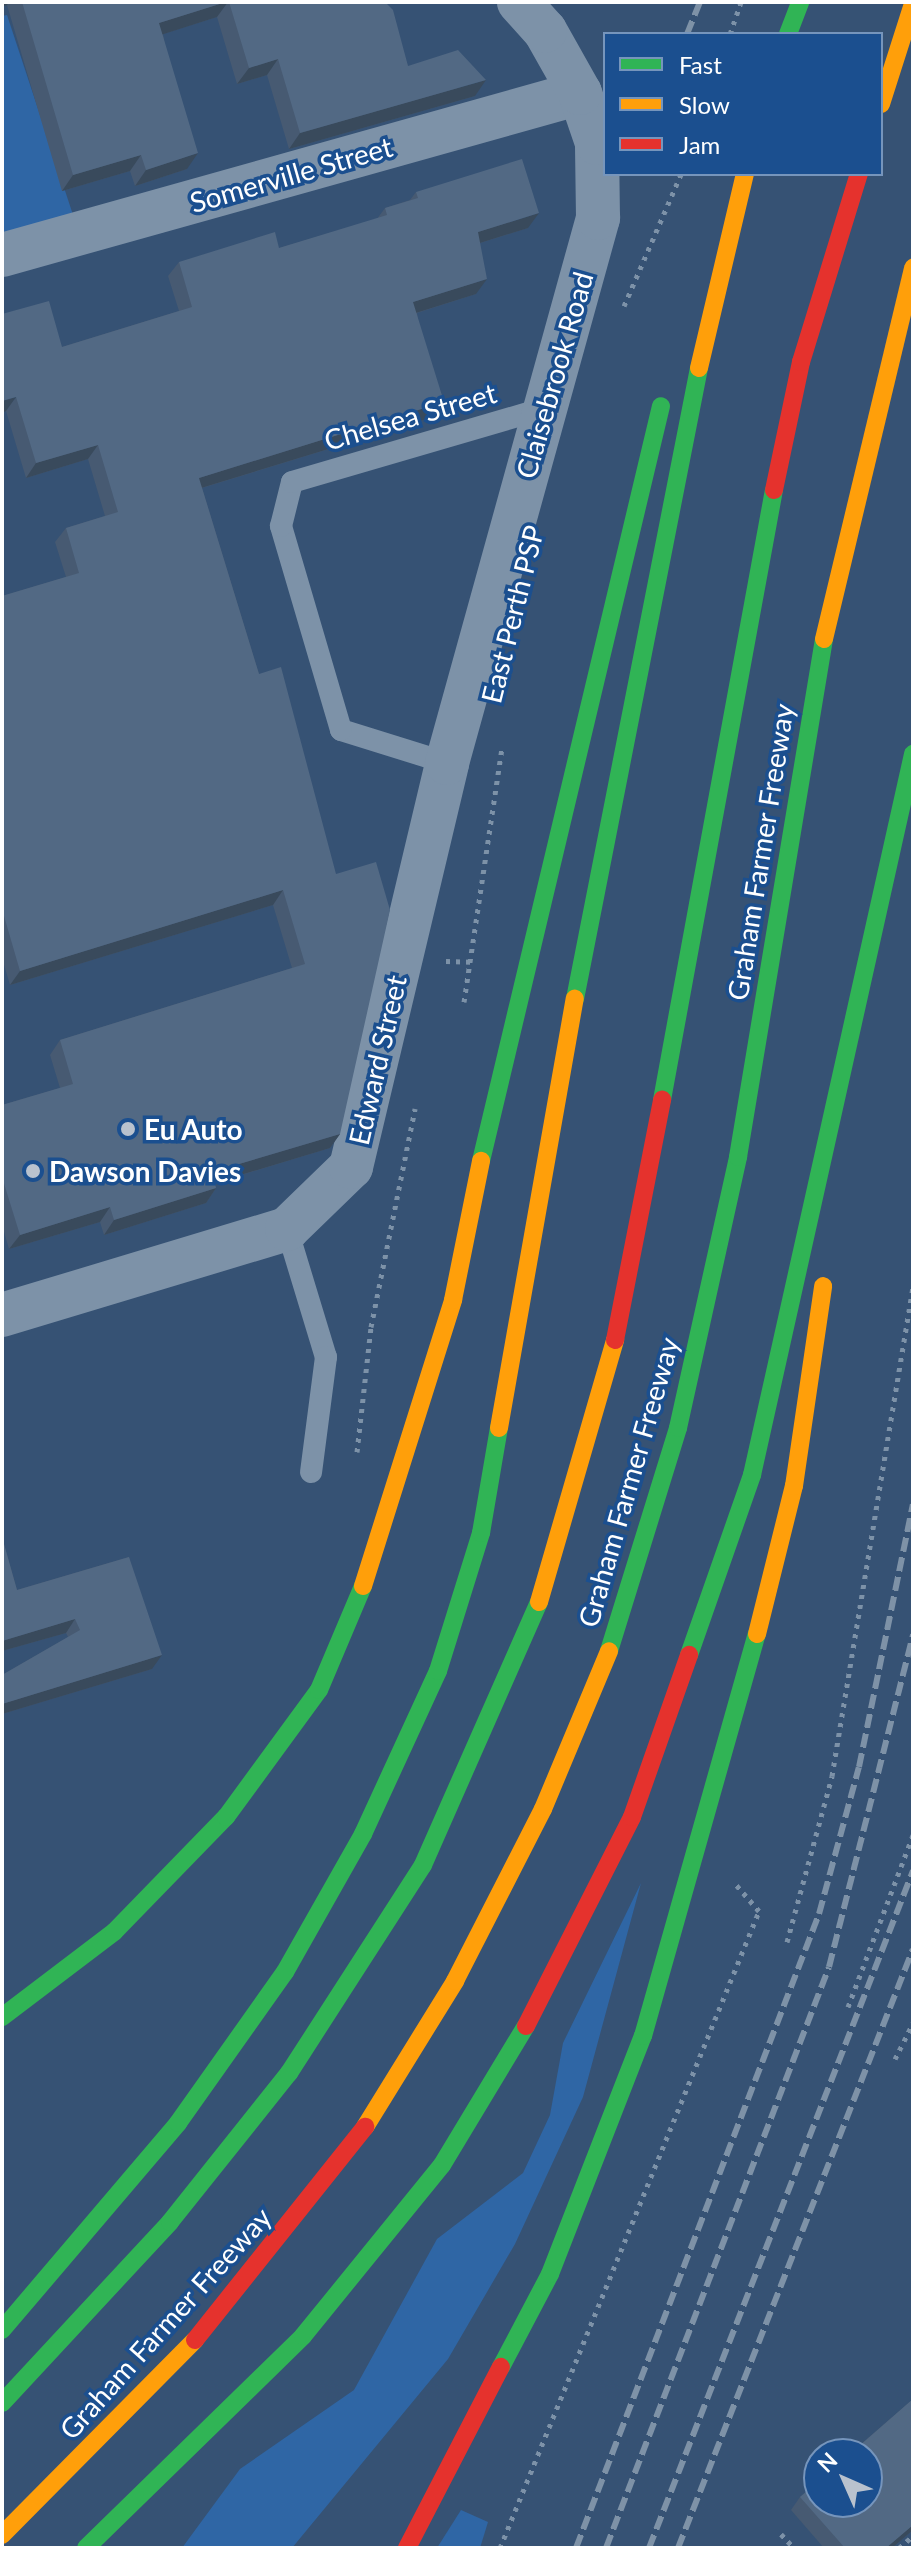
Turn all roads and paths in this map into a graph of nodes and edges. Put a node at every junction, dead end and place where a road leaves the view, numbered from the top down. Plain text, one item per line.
1 (519, 2) edge
2 (741, 2) edge
3 (800, 2) edge
4 (913, 4) edge
5 (731, 32) edge
6 (789, 32) edge
7 (580, 93) junction
8 (883, 98) edge
9 (680, 176) edge
10 (736, 176) edge
11 (745, 176) edge
12 (858, 176) edge
13 (2, 255) edge
14 (913, 267) edge
15 (695, 292) dead end
16 (621, 314) dead end
17 (668, 382) dead end
18 (545, 408) junction
19 (503, 741) dead end
20 (913, 754) edge
21 (447, 763) junction
22 (466, 987) dead end
23 (865, 995) junction
24 (834, 1210) dead end
25 (287, 1229) junction
26 (825, 1271) dead end
27 (913, 1286) edge
28 (2, 1315) edge
29 (311, 1472) dead end
30 (913, 1836) edge
31 (787, 1942) dead end
32 (848, 2007) dead end
33 (2, 2017) edge
34 (913, 2023) edge
35 (895, 2059) dead end
36 (2, 2330) edge
37 (2, 2403) edge
38 (438, 2479) junction
39 (781, 2534) dead end
40 (2, 2535) edge
41 (913, 2536) edge
42 (86, 2548) edge
43 (383, 2548) edge
44 (407, 2548) edge
45 (794, 2548) edge
46 (899, 2548) edge

1 - 7 street, Claisebrook Road
2 - 5 path
3 - 6 highway
4 - 8 highway
7 - 13 street, Somerville Street
7 - 18 street, Claisebrook Road
9 - 16 path
10 - 15 highway
11 - 36 highway
12 - 37 highway, Graham Farmer Freeway
14 - 40 highway, Graham Farmer Freeway
17 - 33 highway
18 - 21 street, Claisebrook Road
18 - 21 lane, Chelsea Street
19 - 22 path, East Perth PSP
20 - 23 highway
21 - 25 street, Edward Street
23 - 24 highway
23 - 42 highway
25 - 28 street, Edward Street
25 - 29 lane
26 - 38 highway
27 - 31 path
30 - 32 path
34 - 35 path
38 - 43 highway
38 - 44 highway
39 - 45 path
41 - 46 path

